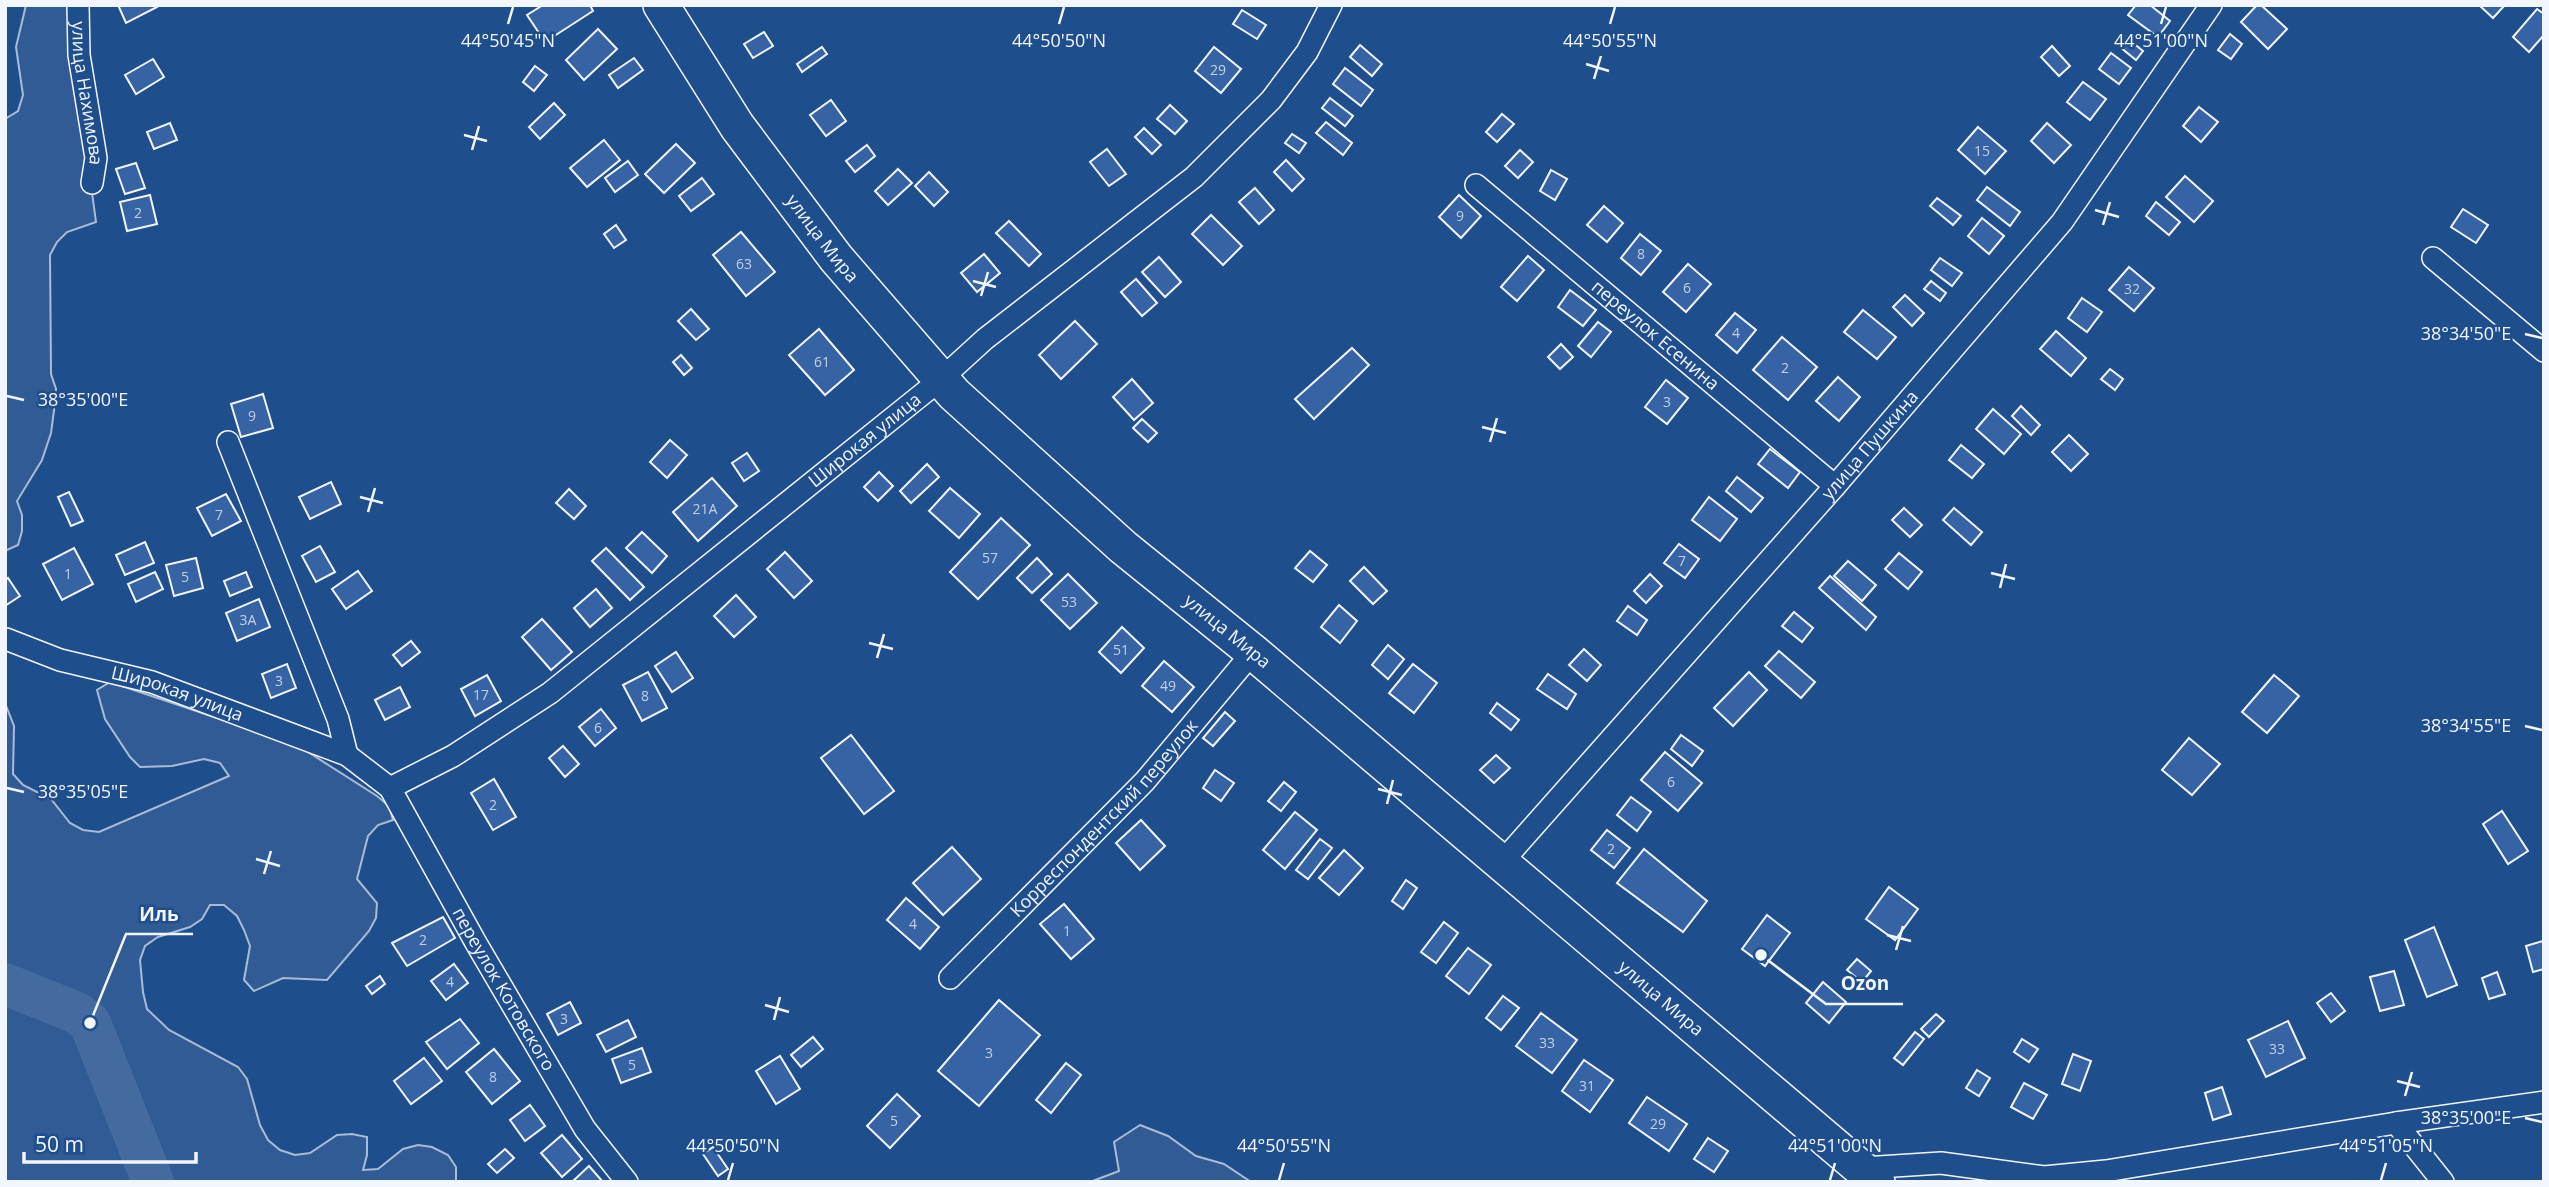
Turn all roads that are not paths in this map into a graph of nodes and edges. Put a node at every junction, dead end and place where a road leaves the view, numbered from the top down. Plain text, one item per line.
1 (78, 5) edge
2 (661, 5) edge
3 (1331, 5) edge
4 (2211, 5) edge
5 (92, 183) dead end
6 (1476, 185) dead end
7 (2433, 258) dead end
8 (2544, 351) edge
9 (940, 380) junction
10 (228, 442) dead end
11 (1835, 486) junction
12 (6, 639) edge
13 (1253, 652) junction
14 (347, 755) junction
15 (390, 788) junction
16 (1502, 862) junction
17 (950, 978) dead end
18 (2544, 1102) edge
19 (2396, 1123) junction
20 (1870, 1175) edge
21 (627, 1182) edge
22 (2443, 1182) edge

1 - 5 street, улица Нахимова
2 - 9 highway, улица Мира
3 - 9 street, Широкая улица
4 - 11 street, улица Пушкина
6 - 11 street, переулок Есенина
7 - 8 street
9 - 13 highway, улица Мира
9 - 15 street, Широкая улица
10 - 14 street
11 - 16 street, улица Пушкина
12 - 14 street, Широкая улица
13 - 16 highway, улица Мира
13 - 17 street, Корреспондентский переулок
14 - 15 street, Широкая улица
15 - 21 street, переулок Котовского
16 - 20 highway, улица Мира
18 - 19 street
19 - 20 street
19 - 22 street

